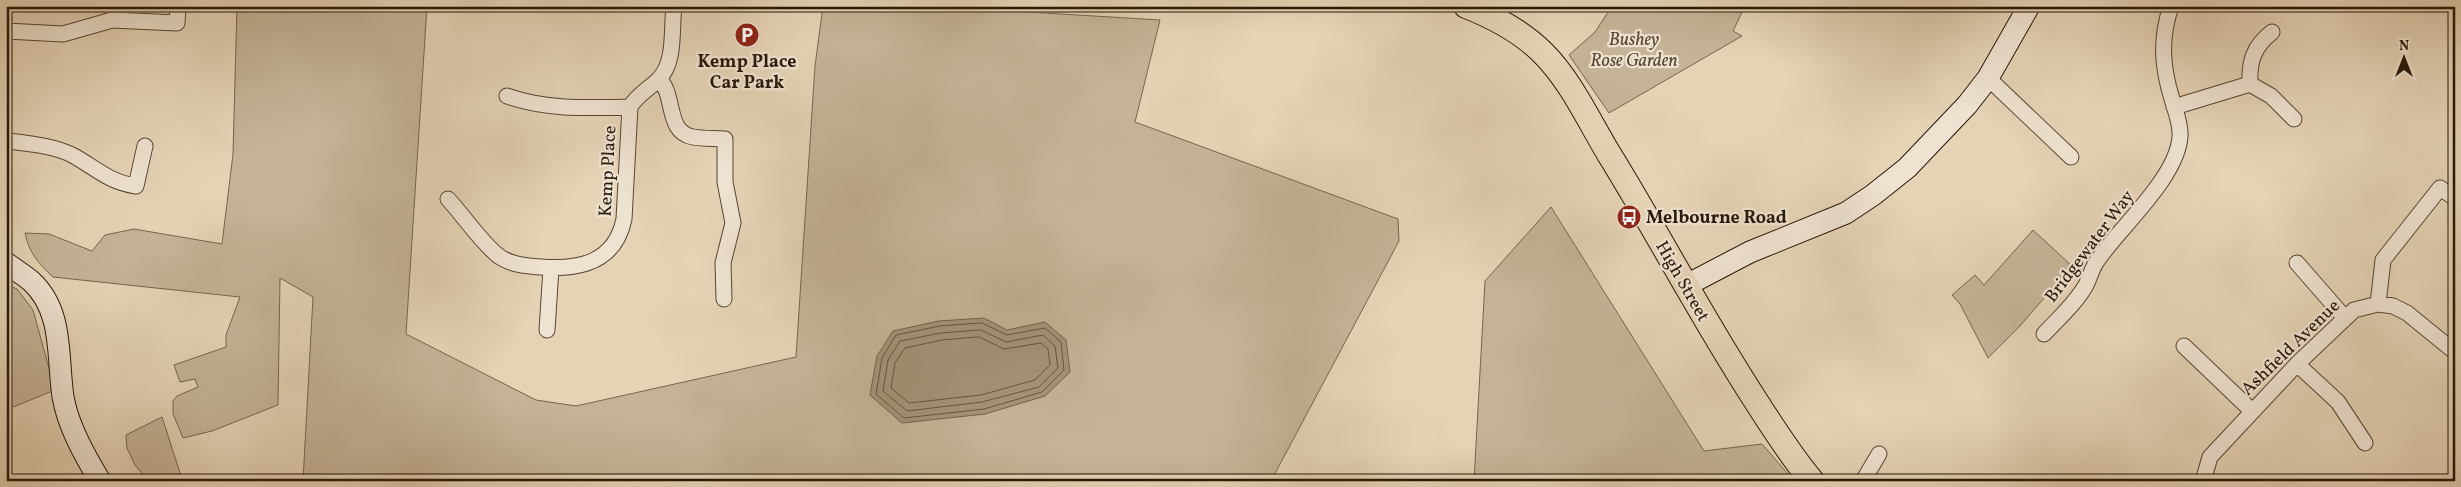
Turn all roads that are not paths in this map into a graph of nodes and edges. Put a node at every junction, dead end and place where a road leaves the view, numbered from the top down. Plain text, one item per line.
1 (178, 6) edge
2 (674, 6) edge
3 (1466, 6) edge
4 (2029, 6) edge
5 (2171, 6) edge
6 (6, 31) edge
7 (2272, 32) dead end
8 (1988, 78) junction
9 (659, 79) junction
10 (2250, 84) junction
11 (506, 96) dead end
12 (630, 106) junction
13 (2174, 107) junction
14 (2294, 119) dead end
15 (6, 141) edge
16 (145, 146) dead end
17 (2071, 157) dead end
18 (2455, 198) edge
19 (448, 199) dead end
20 (6, 263) edge
21 (2298, 263) dead end
22 (551, 268) junction
23 (1685, 286) junction
24 (724, 299) dead end
25 (2378, 304) junction
26 (2345, 318) junction
27 (547, 330) dead end
28 (2044, 334) dead end
29 (2184, 346) dead end
30 (2455, 352) edge
31 (2297, 364) junction
32 (2252, 411) junction
33 (2365, 443) dead end
34 (1879, 454) dead end
35 (100, 481) edge
36 (1812, 481) edge
37 (1863, 481) edge
38 (2203, 481) edge

1 - 6 street
2 - 9 street, Kemp Place
3 - 23 main road, High Street
4 - 8 street
5 - 13 street, Bridgewater Way
7 - 10 street
8 - 17 street
8 - 23 street
9 - 12 street, Kemp Place
9 - 24 street
10 - 13 street
10 - 14 street
11 - 12 street, Kemp Place
12 - 22 street, Kemp Place
13 - 28 street, Bridgewater Way
15 - 16 street
18 - 25 street
19 - 22 street, Kemp Place
20 - 35 street
21 - 26 street
22 - 27 street
23 - 36 main road, High Street
25 - 26 street, Ashfield Avenue
25 - 30 street
26 - 31 street, Ashfield Avenue
29 - 32 street
31 - 32 street, Ashfield Avenue
31 - 33 street
32 - 38 street, Ashfield Avenue
34 - 37 street

